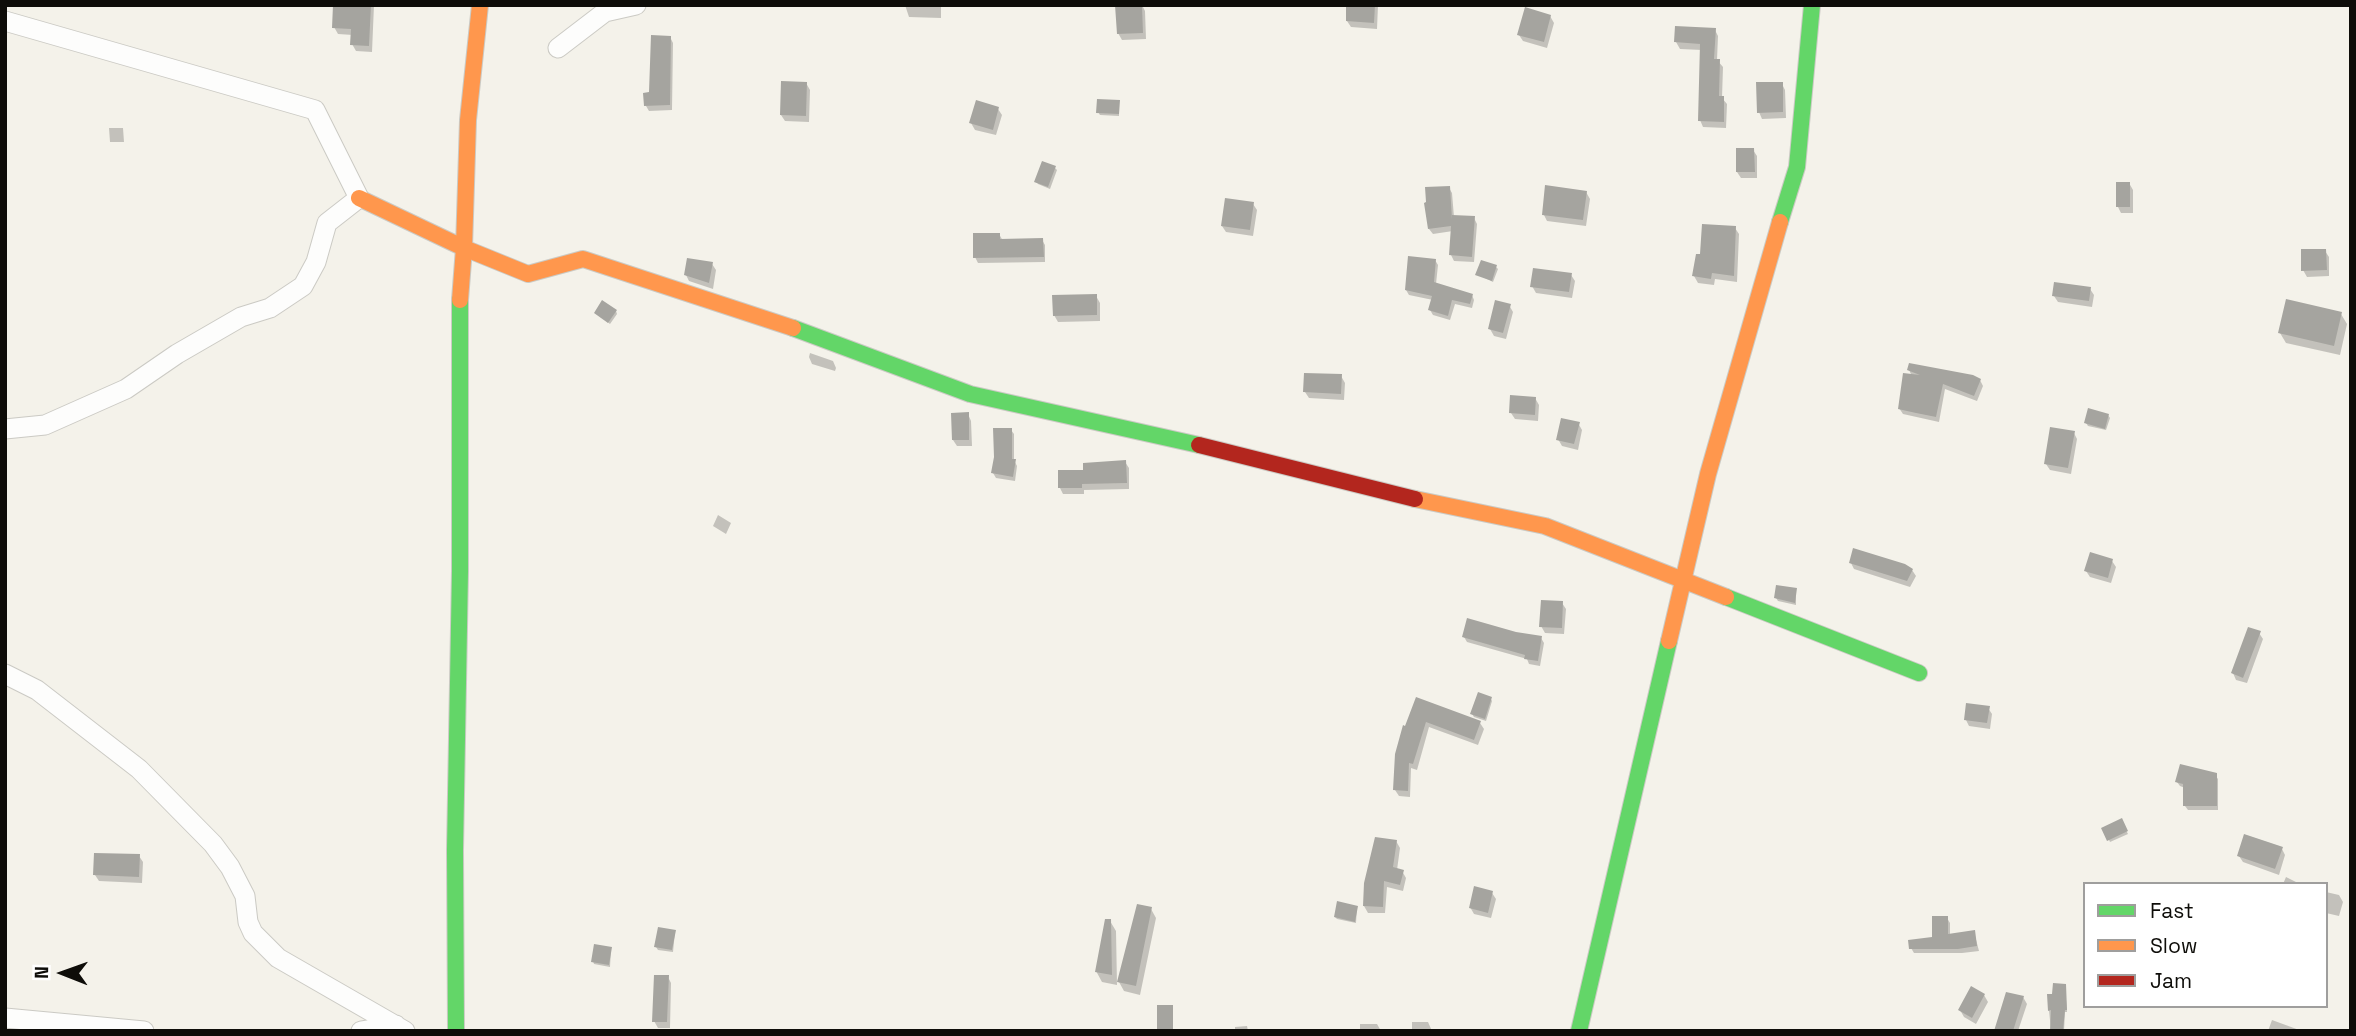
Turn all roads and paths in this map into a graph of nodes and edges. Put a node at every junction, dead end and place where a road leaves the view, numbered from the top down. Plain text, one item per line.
1 (480, 5) edge
2 (636, 5) edge
3 (1812, 5) edge
4 (5, 21) edge
5 (558, 48) dead end
6 (359, 198) junction
7 (464, 248) junction
8 (5, 429) edge
9 (1683, 581) junction
10 (1919, 673) dead end
11 (5, 674) edge
12 (5, 1018) edge
13 (401, 1028) edge
14 (144, 1031) edge
15 (361, 1031) edge
16 (456, 1031) edge
17 (1579, 1031) edge

1 - 7 street
2 - 5 street
3 - 9 street
4 - 6 street
6 - 7 street
6 - 8 street
7 - 9 street
7 - 16 street
9 - 10 street
9 - 17 street
11 - 13 street
12 - 14 street
13 - 15 street

